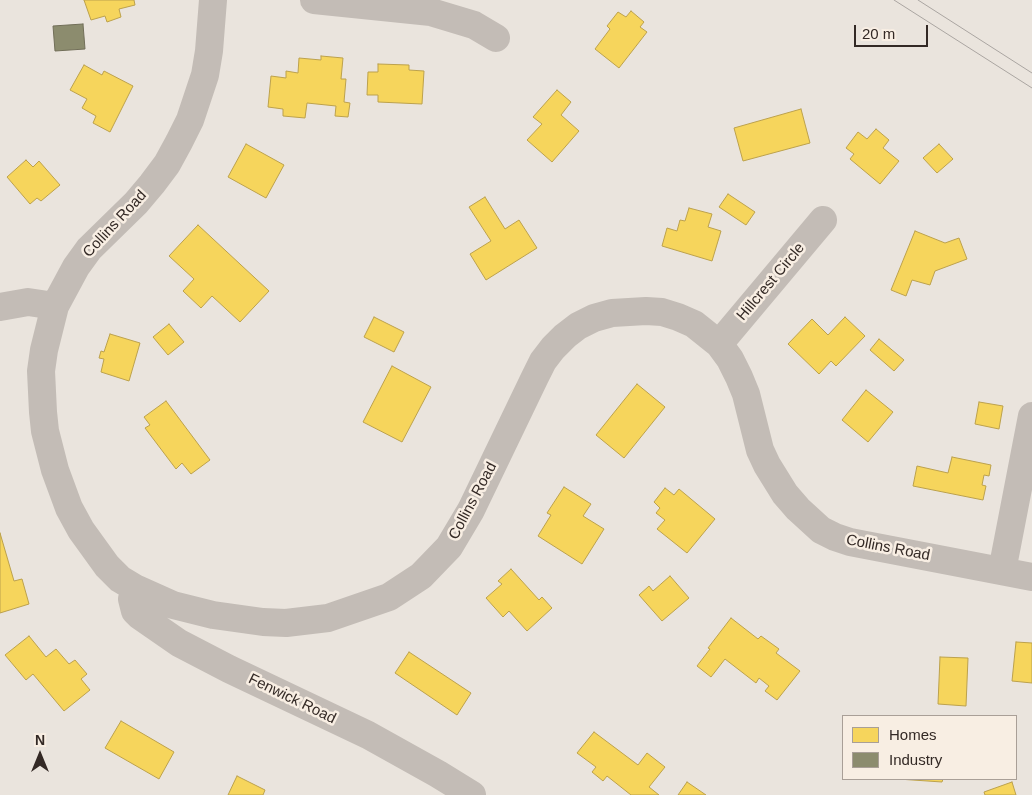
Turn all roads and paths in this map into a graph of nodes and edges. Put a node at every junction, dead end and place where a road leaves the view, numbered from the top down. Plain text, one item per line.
1 (213, 0) edge
2 (314, 0) edge
3 (496, 38) dead end
4 (823, 220) dead end
5 (55, 306) junction
6 (0, 307) edge
7 (719, 344) junction
8 (1032, 416) edge
9 (1002, 571) junction
10 (1032, 577) edge
11 (135, 588) junction
12 (472, 795) edge

1 - 5 street, Collins Road
2 - 3 street
4 - 7 street, Hillcrest Circle
5 - 6 street
5 - 11 street, Collins Road
7 - 9 street, Collins Road
7 - 11 street, Collins Road
8 - 9 street
9 - 10 street, Collins Road
11 - 12 street, Fenwick Road

